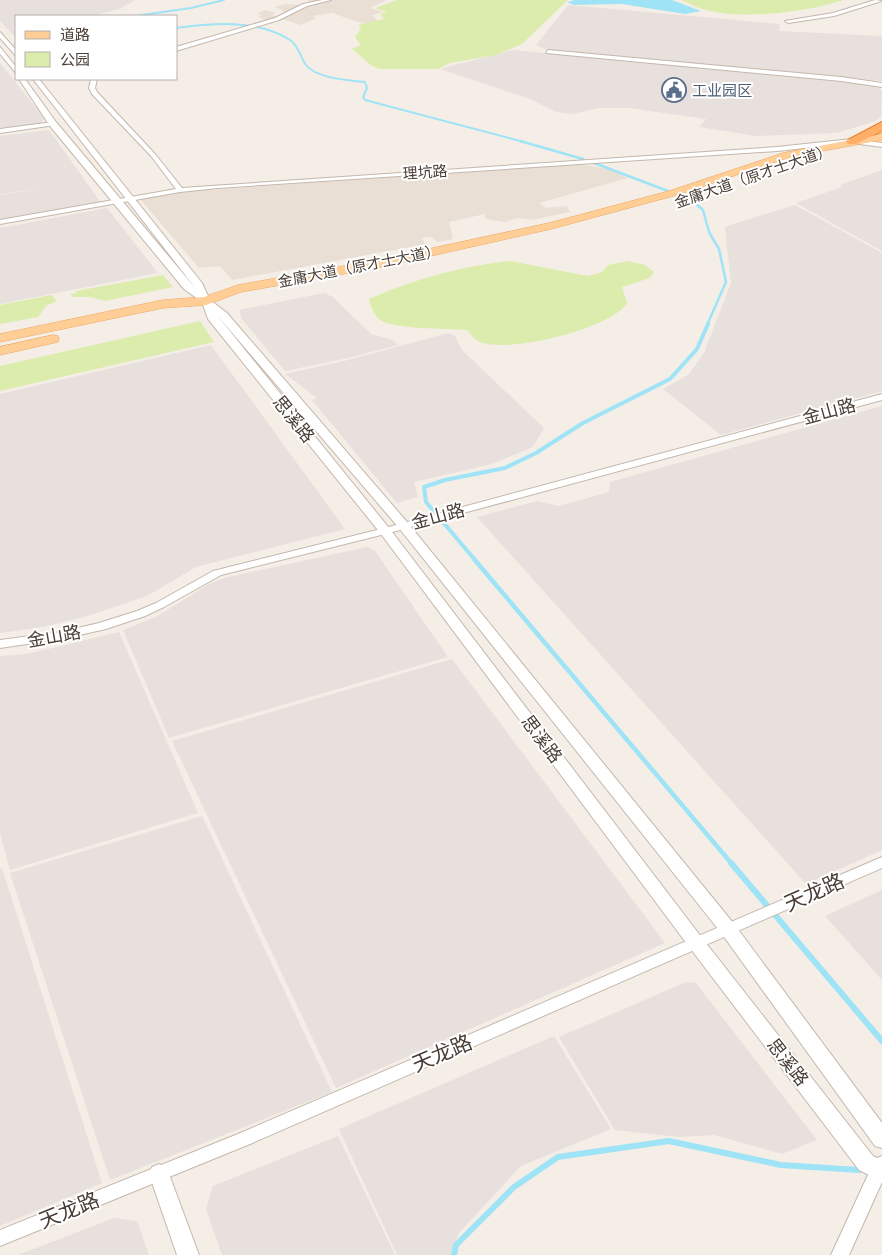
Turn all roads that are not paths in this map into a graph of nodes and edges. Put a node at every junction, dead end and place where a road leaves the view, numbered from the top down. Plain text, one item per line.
1 (329, 0) edge
2 (880, 0) edge
3 (788, 21) dead end
4 (0, 34) edge
5 (178, 48) edge
6 (0, 49) edge
7 (548, 52) dead end
8 (15, 53) edge
9 (15, 70) edge
10 (23, 80) edge
11 (37, 80) edge
12 (94, 80) edge
13 (882, 85) edge
14 (53, 124) junction
15 (882, 126) edge
16 (0, 132) edge
17 (882, 133) edge
18 (882, 137) edge
19 (852, 141) junction
20 (882, 146) edge
21 (180, 190) junction
22 (676, 192) junction
23 (688, 198) junction
24 (125, 200) junction
25 (0, 222) edge
26 (206, 301) junction
27 (0, 338) edge
28 (0, 352) edge
29 (882, 397) edge
30 (403, 525) junction
31 (385, 531) junction
32 (0, 644) edge
33 (882, 862) edge
34 (728, 930) junction
35 (696, 943) junction
36 (882, 1139) edge
37 (880, 1168) edge
38 (159, 1174) junction
39 (0, 1238) edge
40 (188, 1255) edge
41 (840, 1255) edge

1 - 5 street
2 - 3 street
4 - 8 street
6 - 9 street
7 - 13 street
10 - 14 street, 思溪路
11 - 24 street, 思溪路
12 - 21 street
14 - 16 street
14 - 24 street, 思溪路
15 - 19 highway
17 - 19 highway
18 - 19 main road
19 - 20 street, 理坑路
19 - 21 street, 理坑路
19 - 22 main road, 金庸大道（原才士大道）
19 - 23 main road, 金庸大道（原才士大道）
21 - 24 street, 理坑路
22 - 23 main road
22 - 26 main road, 金庸大道（原才士大道）
23 - 26 main road, 金庸大道（原才士大道）
24 - 25 street, 理坑路
24 - 26 street, 思溪路
26 - 27 main road, 金庸大道（原才士大道）
26 - 28 main road, 金庸大道（原才士大道）
26 - 30 street, 思溪路
26 - 31 street, 思溪路
29 - 30 street, 金山路
30 - 31 street, 金山路
30 - 34 street, 思溪路
31 - 32 street, 金山路
31 - 35 street, 思溪路
33 - 34 street, 天龙路
34 - 35 street, 天龙路
34 - 36 street, 思溪路
35 - 37 street, 思溪路
35 - 38 street, 天龙路
37 - 41 street
38 - 39 street, 天龙路
38 - 40 street

